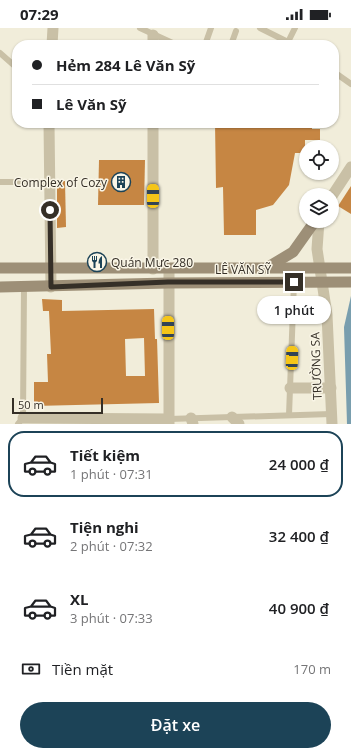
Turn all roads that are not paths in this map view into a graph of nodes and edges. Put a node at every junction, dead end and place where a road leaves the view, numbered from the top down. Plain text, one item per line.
1 (53, 28) edge
2 (140, 28) edge
3 (211, 28) edge
4 (260, 28) edge
5 (294, 28) edge
6 (236, 30) dead end
7 (52, 40) edge
8 (153, 40) edge
9 (207, 40) edge
10 (233, 40) edge
11 (280, 40) edge
12 (289, 40) edge
13 (1, 57) edge
14 (12, 65) edge
15 (339, 76) edge
16 (351, 84) edge
17 (49, 128) edge
18 (153, 128) edge
19 (351, 167) edge
20 (0, 182) edge
21 (50, 182) junction
22 (337, 188) edge
23 (310, 228) edge
24 (319, 228) edge
25 (0, 268) edge
26 (50, 268) junction
27 (265, 268) junction
28 (319, 268) junction
29 (346, 268) edge
30 (153, 269) junction
31 (169, 269) junction
32 (168, 282) junction
33 (294, 282) junction
34 (346, 282) edge
35 (322, 283) junction
36 (0, 287) edge
37 (24, 287) junction
38 (51, 287) junction
39 (290, 388) junction
40 (331, 388) junction
41 (289, 415) junction
42 (331, 419) edge
43 (20, 421) edge
44 (192, 421) edge
45 (236, 421) edge
46 (169, 422) edge

1 - 7 street
2 - 8 lane
3 - 9 lane
4 - 11 lane
5 - 12 lane
6 - 10 lane
13 - 14 lane
15 - 16 lane
17 - 21 street
18 - 30 street
19 - 22 street
20 - 21 lane
21 - 26 street
23 - 27 main road
24 - 28 street
25 - 26 main road, LÊ VĂN SỸ
26 - 30 main road, LÊ VĂN SỸ
26 - 38 street
27 - 28 main road, LÊ VĂN SỸ
27 - 31 main road, LÊ VĂN SỸ
28 - 29 main road, LÊ VĂN SỸ
28 - 35 street, TRƯỜNG SA
30 - 31 main road, LÊ VĂN SỸ
31 - 32 street
32 - 33 main road, LÊ VĂN SỸ
32 - 38 main road, LÊ VĂN SỸ
32 - 46 street
33 - 35 main road, LÊ VĂN SỸ
33 - 39 lane
34 - 35 main road, LÊ VĂN SỸ
35 - 40 street, TRƯỜNG SA
36 - 37 main road, LÊ VĂN SỸ
37 - 38 main road, LÊ VĂN SỸ
37 - 43 lane
39 - 40 street
39 - 41 lane
40 - 42 street, TRƯỜNG SA
41 - 42 lane
41 - 45 lane
43 - 46 street
44 - 45 lane
44 - 46 lane

